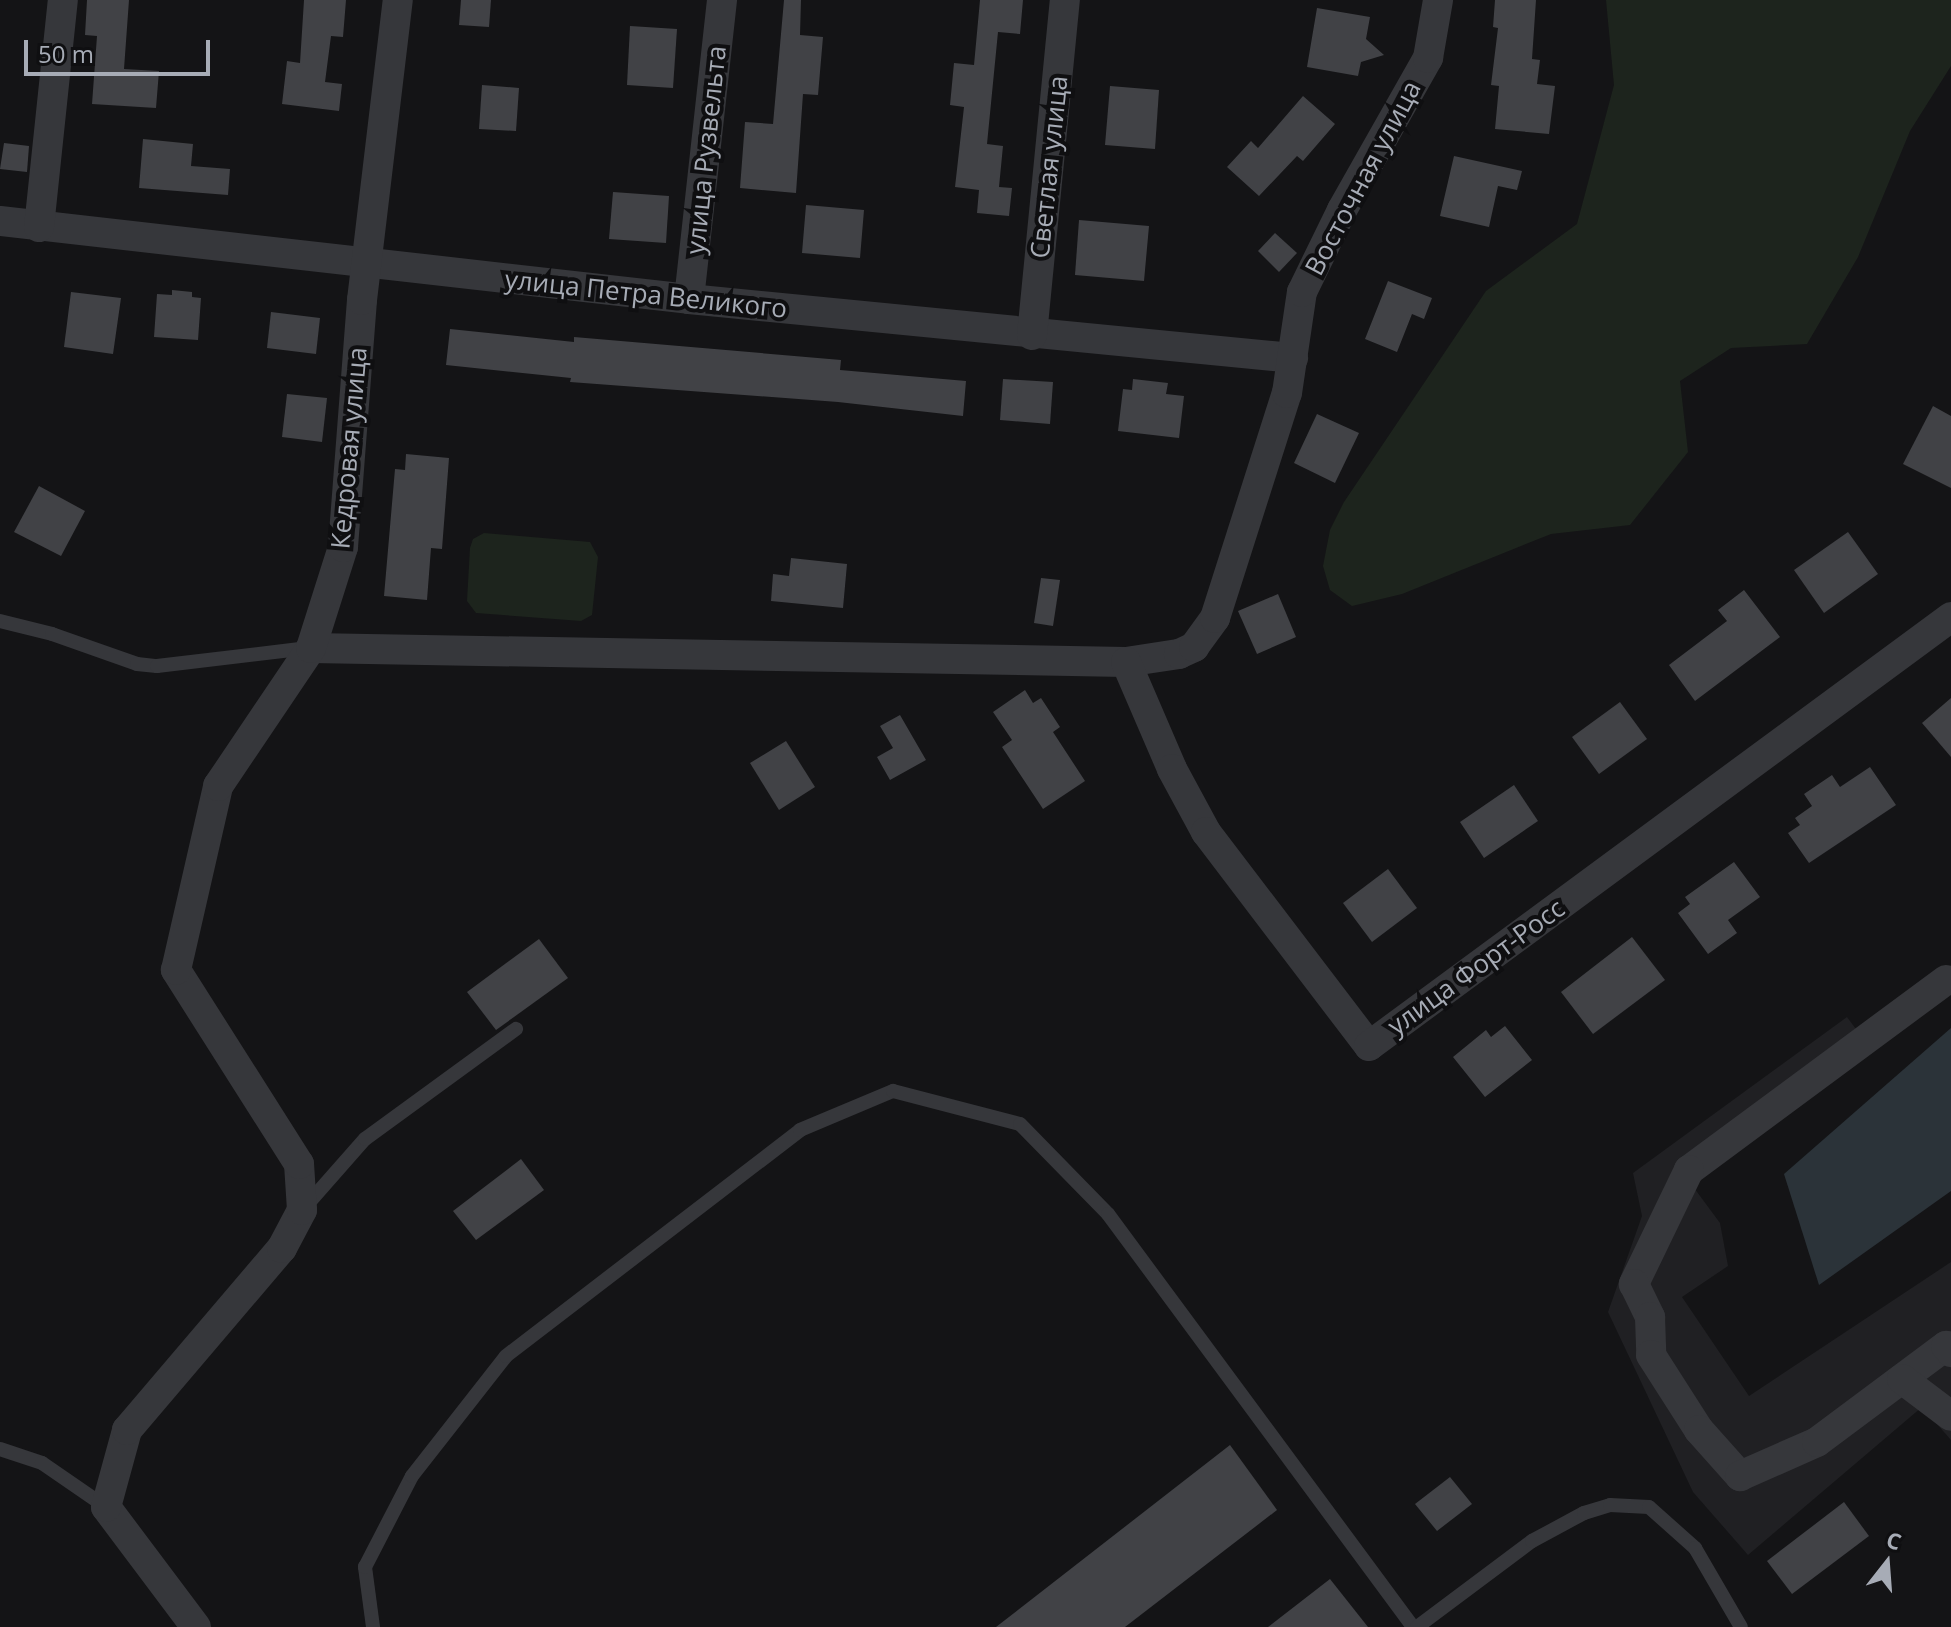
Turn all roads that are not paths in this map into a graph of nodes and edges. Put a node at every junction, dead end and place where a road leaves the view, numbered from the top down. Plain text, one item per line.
1 (63, 0) edge
2 (398, 0) edge
3 (722, 0) edge
4 (1065, 0) edge
5 (1438, 0) edge
6 (0, 221) edge
7 (39, 227) junction
8 (368, 262) junction
9 (689, 299) junction
10 (1032, 335) junction
11 (1293, 358) junction
12 (1951, 617) edge
13 (0, 621) edge
14 (311, 648) junction
15 (1126, 662) junction
16 (1946, 980) dead end
17 (516, 1029) dead end
18 (302, 1210) junction
19 (1951, 1352) edge
20 (1902, 1379) junction
21 (1951, 1416) edge
22 (0, 1449) edge
23 (106, 1507) junction
24 (1434, 1622) edge
25 (196, 1627) edge
26 (373, 1627) edge
27 (1415, 1627) edge
28 (1741, 1627) edge

1 - 7 street
2 - 8 street, Кедровая улица
3 - 9 street, улица Рузвельта
4 - 10 street, Светлая улица
5 - 11 street, Восточная улица
6 - 7 street, улица Петра Великого
7 - 8 street, улица Петра Великого
8 - 9 street, улица Петра Великого
8 - 14 street, Кедровая улица
9 - 10 street, улица Петра Великого
10 - 11 street, улица Петра Великого
11 - 15 street, Восточная улица
12 - 15 street, улица Форт-Росс
13 - 14 lane
14 - 15 street, Восточная улица
14 - 18 street, Кедровая улица
16 - 20 street
17 - 18 lane
18 - 23 street
19 - 20 street
20 - 21 street
22 - 23 lane
23 - 25 street
24 - 27 lane
24 - 28 lane
26 - 27 lane

